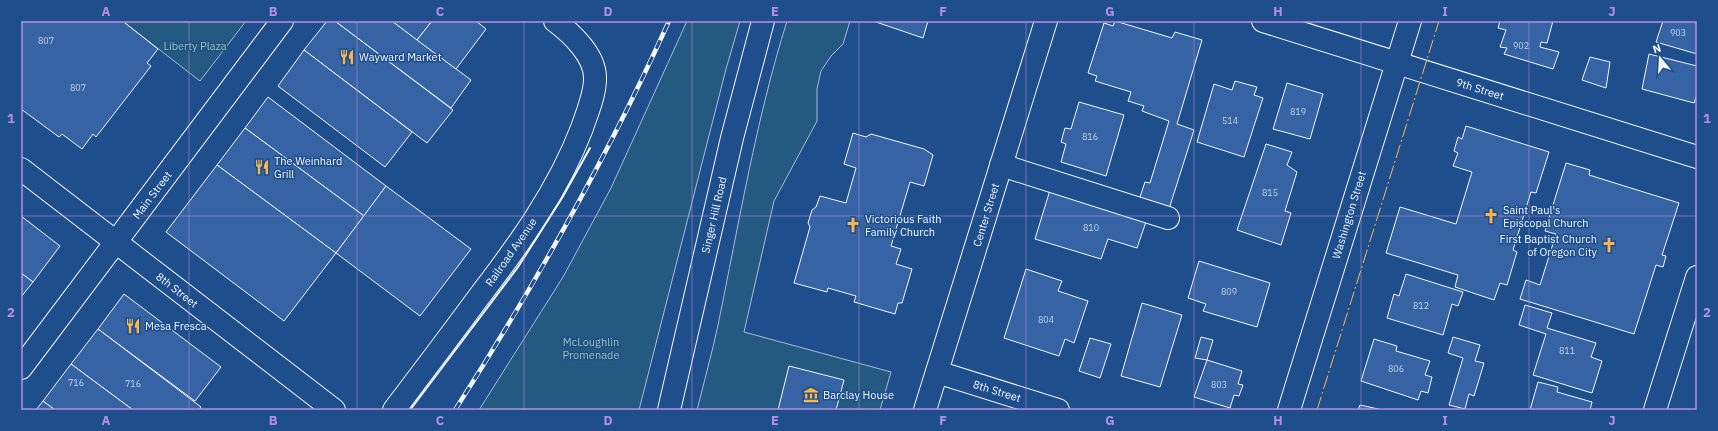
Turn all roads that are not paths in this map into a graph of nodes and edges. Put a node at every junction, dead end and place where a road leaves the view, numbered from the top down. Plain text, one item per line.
1 (282, 21) edge
2 (555, 21) edge
3 (763, 21) edge
4 (1046, 21) edge
5 (1263, 21) edge
6 (1410, 21) edge
7 (1397, 63) junction
8 (1697, 157) edge
9 (1001, 165) junction
10 (21, 169) edge
11 (1168, 218) dead end
12 (116, 243) junction
13 (1697, 277) edge
14 (21, 368) edge
15 (937, 372) junction
16 (334, 410) edge
17 (394, 410) edge
18 (669, 410) edge
19 (925, 410) edge
20 (1058, 410) edge
21 (1289, 410) edge
22 (1655, 410) edge

1 - 12 main road, Main Street
2 - 17 main road, Railroad Avenue
3 - 18 main road, Singer Hill Road
4 - 9 main road, Center Street
5 - 7 main road, 9th Street
6 - 7 main road, Washington Street
7 - 8 main road, 9th Street
7 - 21 main road, Washington Street
9 - 11 main road
9 - 15 main road, Center Street
10 - 12 main road, 8th Street
12 - 14 main road, Main Street
12 - 16 main road, 8th Street
13 - 22 main road
15 - 19 main road, Center Street
15 - 20 main road, 8th Street

